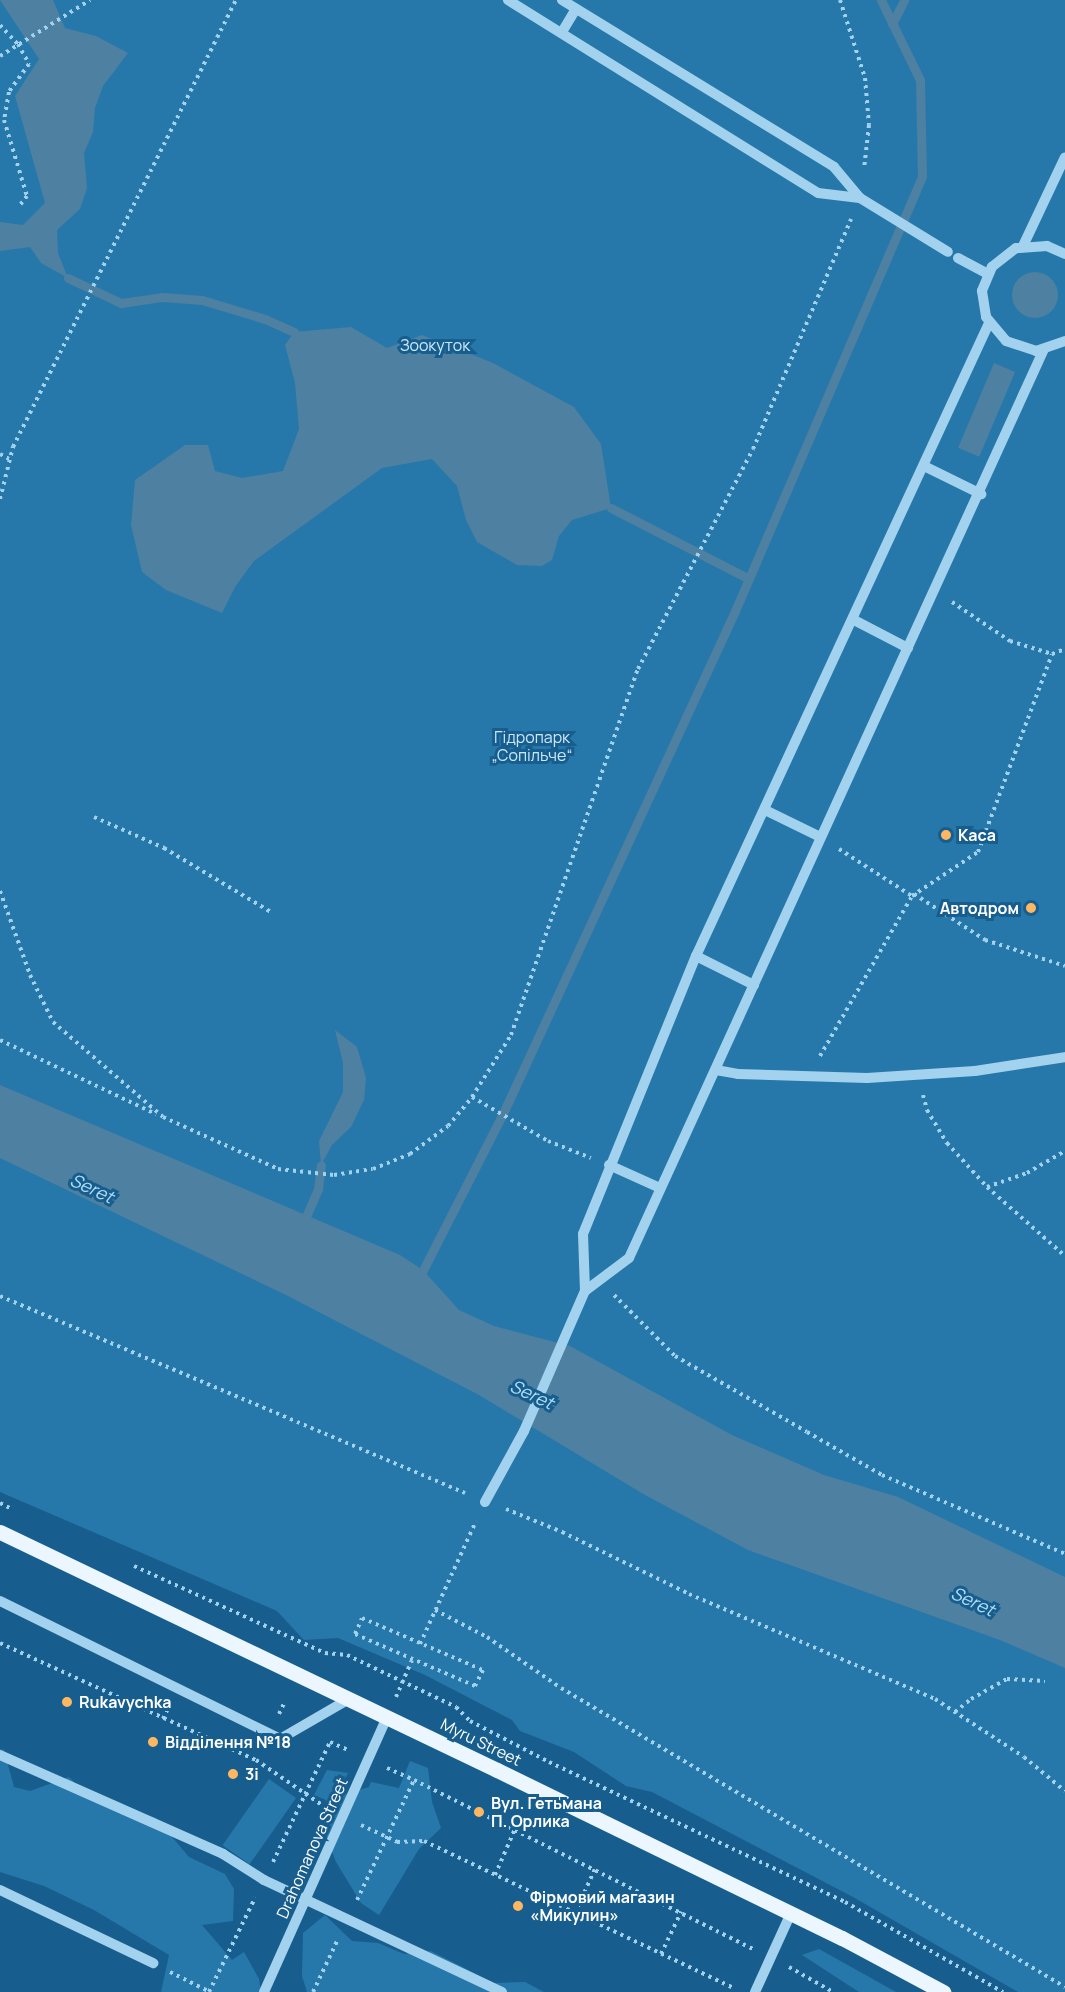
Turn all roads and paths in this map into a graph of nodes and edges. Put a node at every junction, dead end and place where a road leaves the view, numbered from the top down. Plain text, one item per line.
1 (90, 0) edge
2 (236, 0) edge
3 (508, 0) edge
4 (562, 0) edge
5 (840, 0) edge
6 (576, 9) junction
7 (0, 25) edge
8 (562, 32) junction
9 (18, 44) junction
10 (0, 56) edge
11 (1065, 156) edge
12 (860, 198) junction
13 (20, 205) dead end
14 (1023, 246) junction
15 (1065, 254) edge
16 (988, 274) junction
17 (989, 323) junction
18 (1064, 343) edge
19 (1044, 350) junction
20 (0, 454) edge
21 (9, 459) junction
22 (924, 466) junction
23 (981, 494) junction
24 (0, 500) edge
25 (936, 592) junction
26 (854, 620) junction
27 (908, 648) junction
28 (1065, 649) edge
29 (1052, 654) junction
30 (765, 810) junction
31 (94, 817) dead end
32 (820, 837) junction
33 (0, 891) edge
34 (913, 895) junction
35 (271, 912) dead end
36 (696, 956) junction
37 (1065, 966) edge
38 (754, 985) junction
39 (0, 1040) edge
40 (1065, 1057) edge
41 (716, 1070) junction
42 (918, 1074) junction
43 (808, 1076) junction
44 (472, 1097) junction
45 (163, 1117) junction
46 (574, 1151) dead end
47 (1065, 1151) edge
48 (609, 1165) junction
49 (987, 1187) junction
50 (660, 1188) junction
51 (1065, 1256) edge
52 (585, 1291) junction
53 (0, 1296) edge
54 (485, 1502) junction
55 (0, 1503) edge
56 (21, 1513) dead end
57 (0, 1532) edge
58 (1065, 1554) edge
59 (128, 1564) dead end
60 (0, 1601) edge
61 (435, 1610) junction
62 (0, 1643) edge
63 (420, 1644) junction
64 (412, 1660) junction
65 (402, 1682) junction
66 (1045, 1682) dead end
67 (349, 1699) junction
68 (955, 1712) junction
69 (387, 1717) junction
70 (0, 1755) edge
71 (368, 1759) junction
72 (414, 1780) junction
73 (1065, 1791) edge
74 (305, 1796) junction
75 (343, 1816) junction
76 (515, 1829) junction
77 (386, 1837) junction
78 (595, 1869) junction
79 (495, 1875) junction
80 (264, 1880) junction
81 (0, 1890) edge
82 (306, 1897) junction
83 (681, 1912) junction
84 (575, 1913) junction
85 (791, 1913) junction
86 (348, 1918) junction
87 (661, 1954) junction
88 (770, 1958) junction
89 (153, 1963) joint
90 (1065, 1987) edge
91 (209, 1992) edge
92 (264, 1992) edge
93 (313, 1992) edge
94 (502, 1992) edge
95 (741, 1992) edge
96 (755, 1992) edge
97 (833, 1992) edge
98 (943, 1992) edge
99 (1003, 1992) edge

1 - 9 path
2 - 21 path
3 - 8 street
4 - 6 street
5 - 12 path
6 - 8 street
6 - 12 street
7 - 9 path
8 - 12 street
9 - 10 path
9 - 13 path
11 - 14 street
12 - 16 street
12 - 44 path
14 - 15 street
14 - 16 street
16 - 17 street
17 - 19 street
17 - 22 street
18 - 19 street
19 - 23 street
20 - 21 path
21 - 24 path
22 - 23 street
22 - 26 street
23 - 25 street
25 - 27 street
25 - 29 path
26 - 27 street
26 - 30 street
27 - 32 street
28 - 29 path
29 - 34 path
30 - 32 street
30 - 36 street
31 - 35 path
32 - 34 path
32 - 38 street
33 - 45 path
34 - 37 path
34 - 43 path
36 - 38 street
36 - 48 street
38 - 41 street
39 - 45 path
40 - 42 street
41 - 43 street
41 - 50 street
42 - 43 street
42 - 49 path
44 - 45 path
44 - 46 path
47 - 49 path
48 - 50 street
48 - 52 street
49 - 51 path
50 - 52 street
52 - 54 street
52 - 58 path
53 - 54 path
54 - 61 path
54 - 68 path
55 - 56 path
57 - 67 main road, Myru Street
59 - 65 path
60 - 67 street
61 - 63 path
61 - 90 path
62 - 74 path
63 - 64 path
63 - 64 path
64 - 65 path
65 - 69 path
65 - 99 path
66 - 68 path
67 - 69 main road, Myru Street
68 - 73 path
69 - 71 street, Drahomanova Street
69 - 85 main road, Myru Street
70 - 80 street
71 - 72 path
71 - 74 path
71 - 75 street, Drahomanova Street
72 - 76 path
72 - 77 path
74 - 75 path
74 - 80 path
75 - 77 path
75 - 82 street, Drahomanova Street
76 - 78 path
76 - 79 path
77 - 79 path
77 - 86 path
78 - 83 path
78 - 84 path
79 - 84 path
80 - 82 street
80 - 91 path
81 - 89 street
82 - 86 street
82 - 92 street, Drahomanova Street
83 - 87 path
83 - 88 path
84 - 87 path
85 - 88 street
85 - 98 main road, Myru Street
86 - 93 path
86 - 94 street
87 - 95 path
88 - 96 street
88 - 97 path
89 - 91 path

